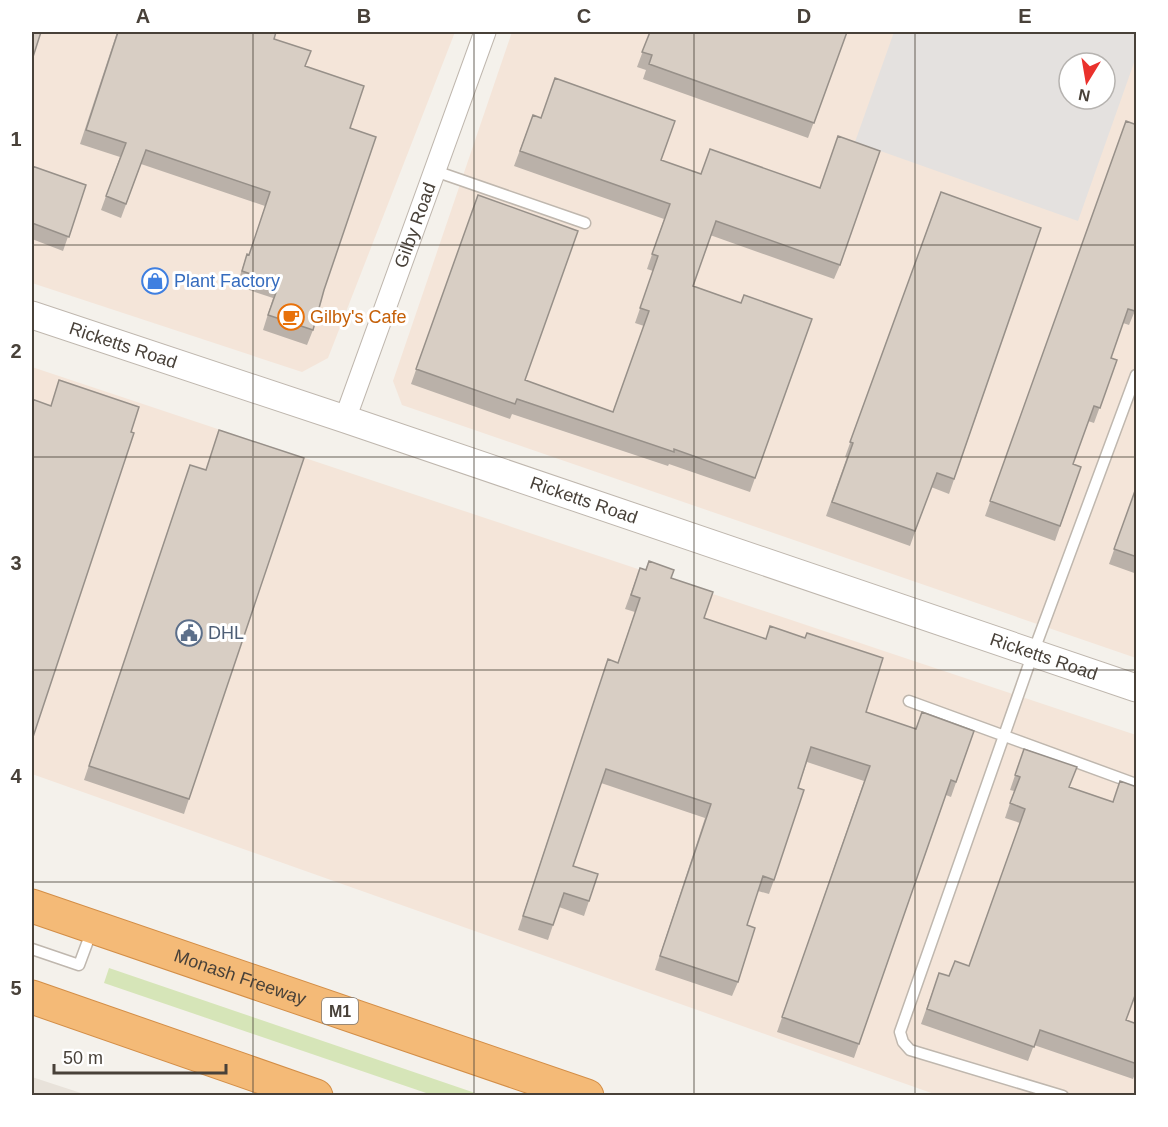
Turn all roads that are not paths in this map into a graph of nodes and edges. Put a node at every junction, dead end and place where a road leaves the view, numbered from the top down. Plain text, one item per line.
1 (485, 32) edge
2 (435, 171) junction
3 (585, 223) dead end
4 (32, 315) edge
5 (1137, 375) edge
6 (345, 419) junction
7 (1033, 653) junction
8 (1137, 688) edge
9 (909, 700) dead end
10 (1004, 735) junction
11 (1137, 784) edge
12 (32, 905) edge
13 (93, 927) junction
14 (32, 949) edge
15 (32, 998) edge
16 (542, 1080) junction
17 (316, 1095) edge
18 (587, 1095) edge
19 (609, 1095) edge
20 (1063, 1095) edge

1 - 2 street, Gilby Road
2 - 3 lane
2 - 6 street, Gilby Road
4 - 6 street, Ricketts Road
5 - 7 lane
6 - 7 street, Ricketts Road
7 - 8 street, Ricketts Road
7 - 10 lane
9 - 10 lane
10 - 11 lane
10 - 20 lane
12 - 13 highway, Monash Freeway
13 - 14 lane
13 - 16 highway, Monash Freeway / M1
15 - 17 highway
16 - 18 highway, Monash Freeway / M1
16 - 19 highway

